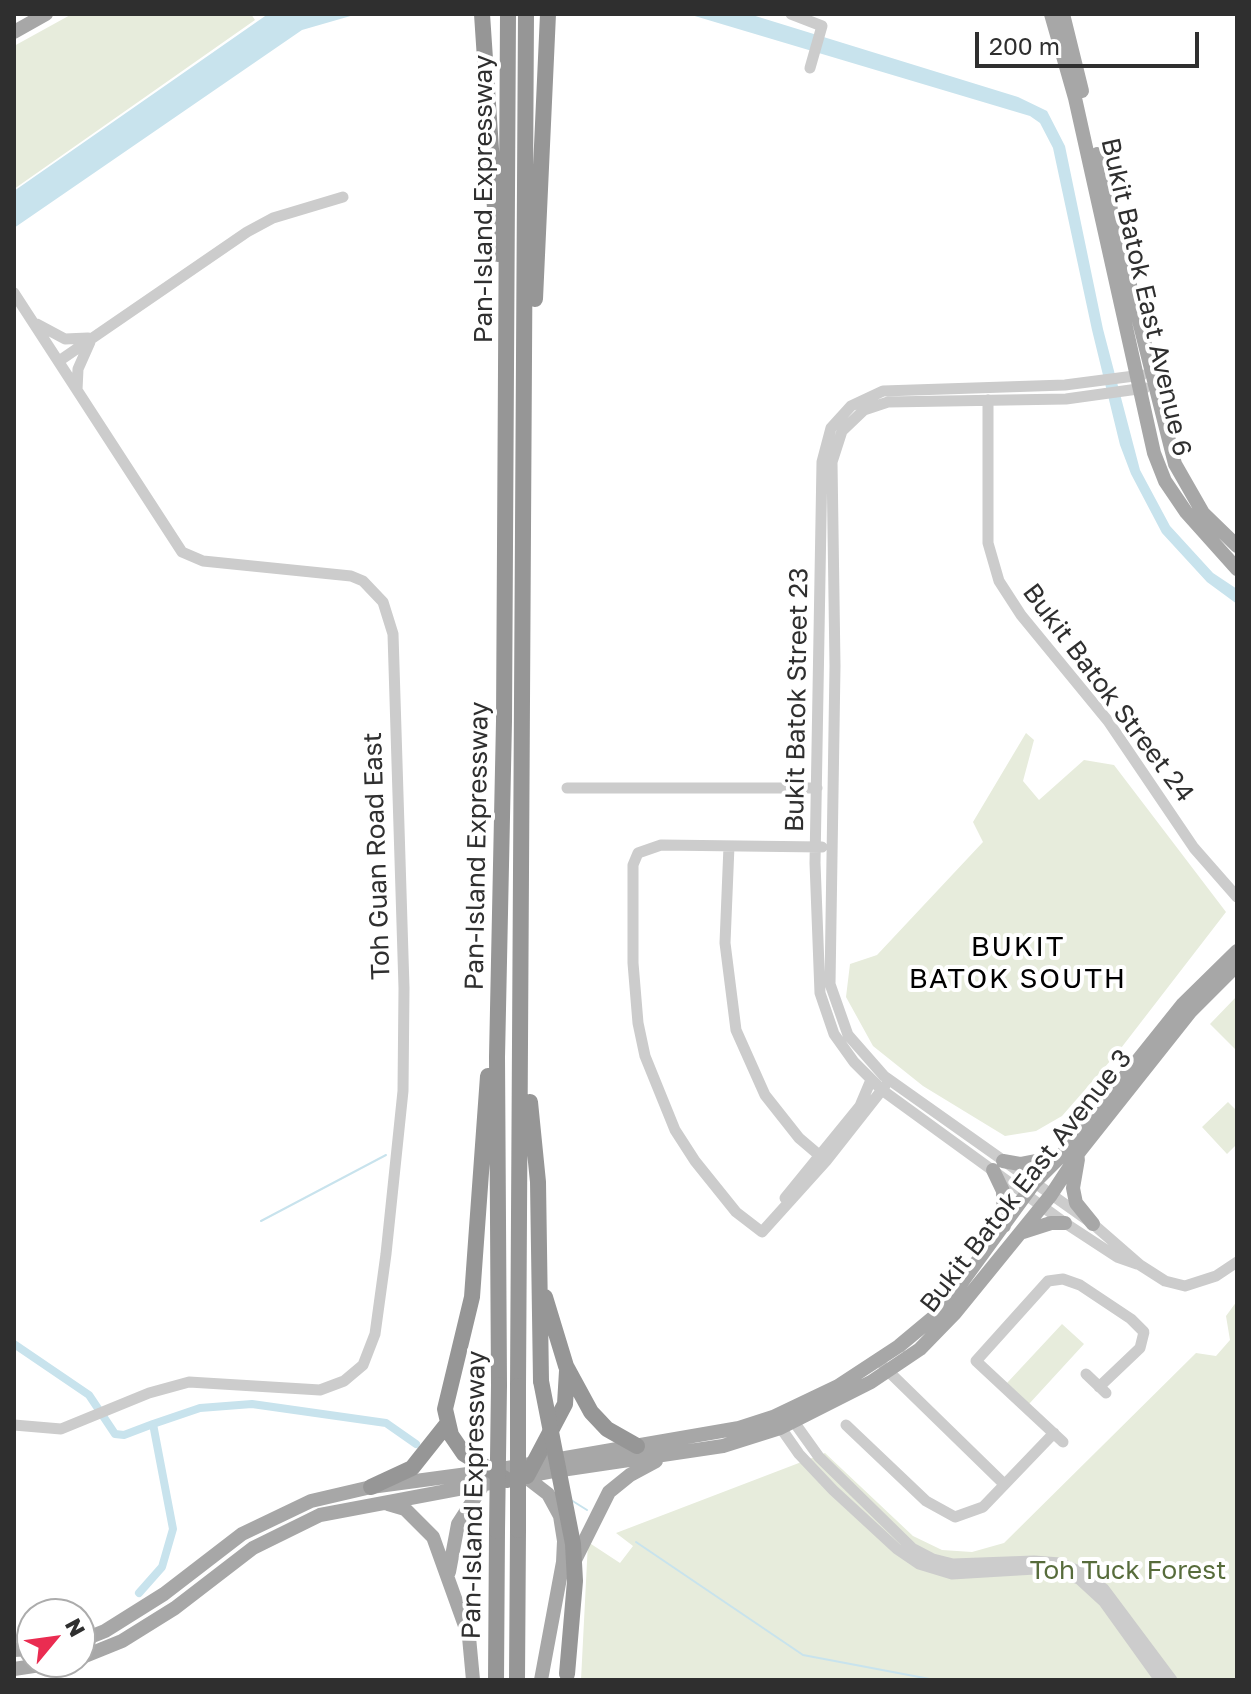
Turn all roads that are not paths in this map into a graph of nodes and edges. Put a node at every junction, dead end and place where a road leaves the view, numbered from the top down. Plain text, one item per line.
1 (46, 14) edge
2 (482, 14) edge
3 (548, 14) edge
4 (791, 14) edge
5 (1051, 14) edge
6 (1063, 14) edge
7 (526, 15) edge
8 (508, 17) edge
9 (14, 32) edge
10 (810, 68) dead end
11 (343, 197) dead end
12 (14, 293) edge
13 (505, 307) junction
14 (33, 322) junction
15 (92, 338) junction
16 (59, 361) junction
17 (1144, 382) junction
18 (77, 390) junction
19 (988, 400) junction
20 (524, 436) junction
21 (1237, 546) edge
22 (1237, 569) edge
23 (567, 788) dead end
24 (817, 788) junction
25 (729, 846) junction
26 (816, 847) junction
27 (831, 848) junction
28 (1237, 897) edge
29 (1237, 951) edge
30 (498, 959) junction
31 (1237, 965) edge
32 (522, 1052) junction
33 (871, 1080) junction
34 (886, 1085) junction
35 (1080, 1151) junction
36 (1062, 1155) junction
37 (823, 1158) junction
38 (998, 1166) junction
39 (1031, 1188) junction
40 (1047, 1201) junction
41 (1065, 1223) junction
42 (1093, 1224) junction
43 (1010, 1231) junction
44 (1237, 1262) edge
45 (1140, 1265) junction
46 (540, 1275) junction
47 (873, 1364) junction
48 (566, 1366) junction
49 (890, 1370) junction
50 (1086, 1374) dead end
51 (783, 1419) junction
52 (447, 1424) junction
53 (14, 1425) edge
54 (846, 1425) dead end
55 (637, 1446) junction
56 (664, 1456) junction
57 (531, 1469) junction
58 (497, 1476) junction
59 (1004, 1484) junction
60 (373, 1495) junction
61 (449, 1581) junction
62 (556, 1602) junction
63 (96, 1633) edge
64 (96, 1652) edge
65 (567, 1677) edge
66 (473, 1680) edge
67 (496, 1680) edge
68 (517, 1680) edge
69 (541, 1680) edge
70 (1160, 1680) edge
71 (1172, 1680) edge

1 - 9 main road
2 - 13 highway
3 - 20 highway
4 - 10 street
5 - 17 main road, Bukit Batok East Avenue 6
6 - 17 main road, Bukit Batok East Avenue 6
7 - 20 highway, Pan-Island Expressway
8 - 13 highway, Pan-Island Expressway
11 - 15 street
12 - 14 street, Toh Guan Road East
13 - 30 highway, Pan-Island Expressway
14 - 15 street
14 - 16 street, Toh Guan Road East
15 - 16 street
15 - 18 street
16 - 18 street, Toh Guan Road East
17 - 19 street, Bukit Batok Street 23
17 - 21 main road, Bukit Batok East Avenue 6
17 - 22 main road, Bukit Batok East Avenue 6
17 - 24 street, Bukit Batok Street 23
18 - 53 street, Toh Guan Road East
19 - 27 street, Bukit Batok Street 23
19 - 28 street, Bukit Batok Street 24
20 - 32 highway, Pan-Island Expressway
23 - 24 street
24 - 26 street, Bukit Batok Street 23
25 - 26 street
25 - 37 street
25 - 37 street
26 - 27 street
26 - 33 street, Bukit Batok Street 23
27 - 34 street, Bukit Batok Street 23
29 - 36 main road, Bukit Batok East Avenue 3
30 - 52 highway
30 - 67 highway, Pan-Island Expressway, bridge
31 - 35 main road, Bukit Batok East Avenue 3
32 - 46 highway
32 - 68 highway, Pan-Island Expressway, bridge
33 - 34 street, Bukit Batok Street 23
33 - 37 street
34 - 37 street
34 - 38 street, Bukit Batok Street 23
35 - 40 main road, Bukit Batok East Avenue 3
35 - 42 main road
36 - 38 main road
36 - 39 main road, Bukit Batok East Avenue 3
38 - 39 street, Bukit Batok Street 23
38 - 43 main road
39 - 40 street, Bukit Batok Street 23
39 - 43 main road, Bukit Batok East Avenue 3
40 - 41 street
40 - 42 street
40 - 43 main road, Bukit Batok East Avenue 3
41 - 43 main road
41 - 45 street
42 - 45 street
43 - 47 main road, Bukit Batok East Avenue 3
43 - 49 main road, Bukit Batok East Avenue 3
44 - 45 street
46 - 48 highway
46 - 65 highway, bridge
47 - 49 street
47 - 51 main road, Bukit Batok East Avenue 3
48 - 55 highway
48 - 57 highway
49 - 51 main road, Bukit Batok East Avenue 3
49 - 59 street
50 - 59 street
51 - 55 main road, Bukit Batok East Avenue 3
51 - 56 main road, Bukit Batok East Avenue 3
51 - 70 street
51 - 71 street
52 - 58 highway
52 - 60 highway
54 - 59 street
55 - 57 main road, Bukit Batok East Avenue 3
56 - 57 main road, Bukit Batok East Avenue 3
56 - 62 main road
57 - 58 main road, Bukit Batok East Avenue 3
57 - 62 main road
58 - 60 main road, Bukit Batok East Avenue 3
58 - 61 main road
60 - 61 main road
60 - 63 main road
60 - 64 main road
61 - 66 main road
62 - 69 main road

